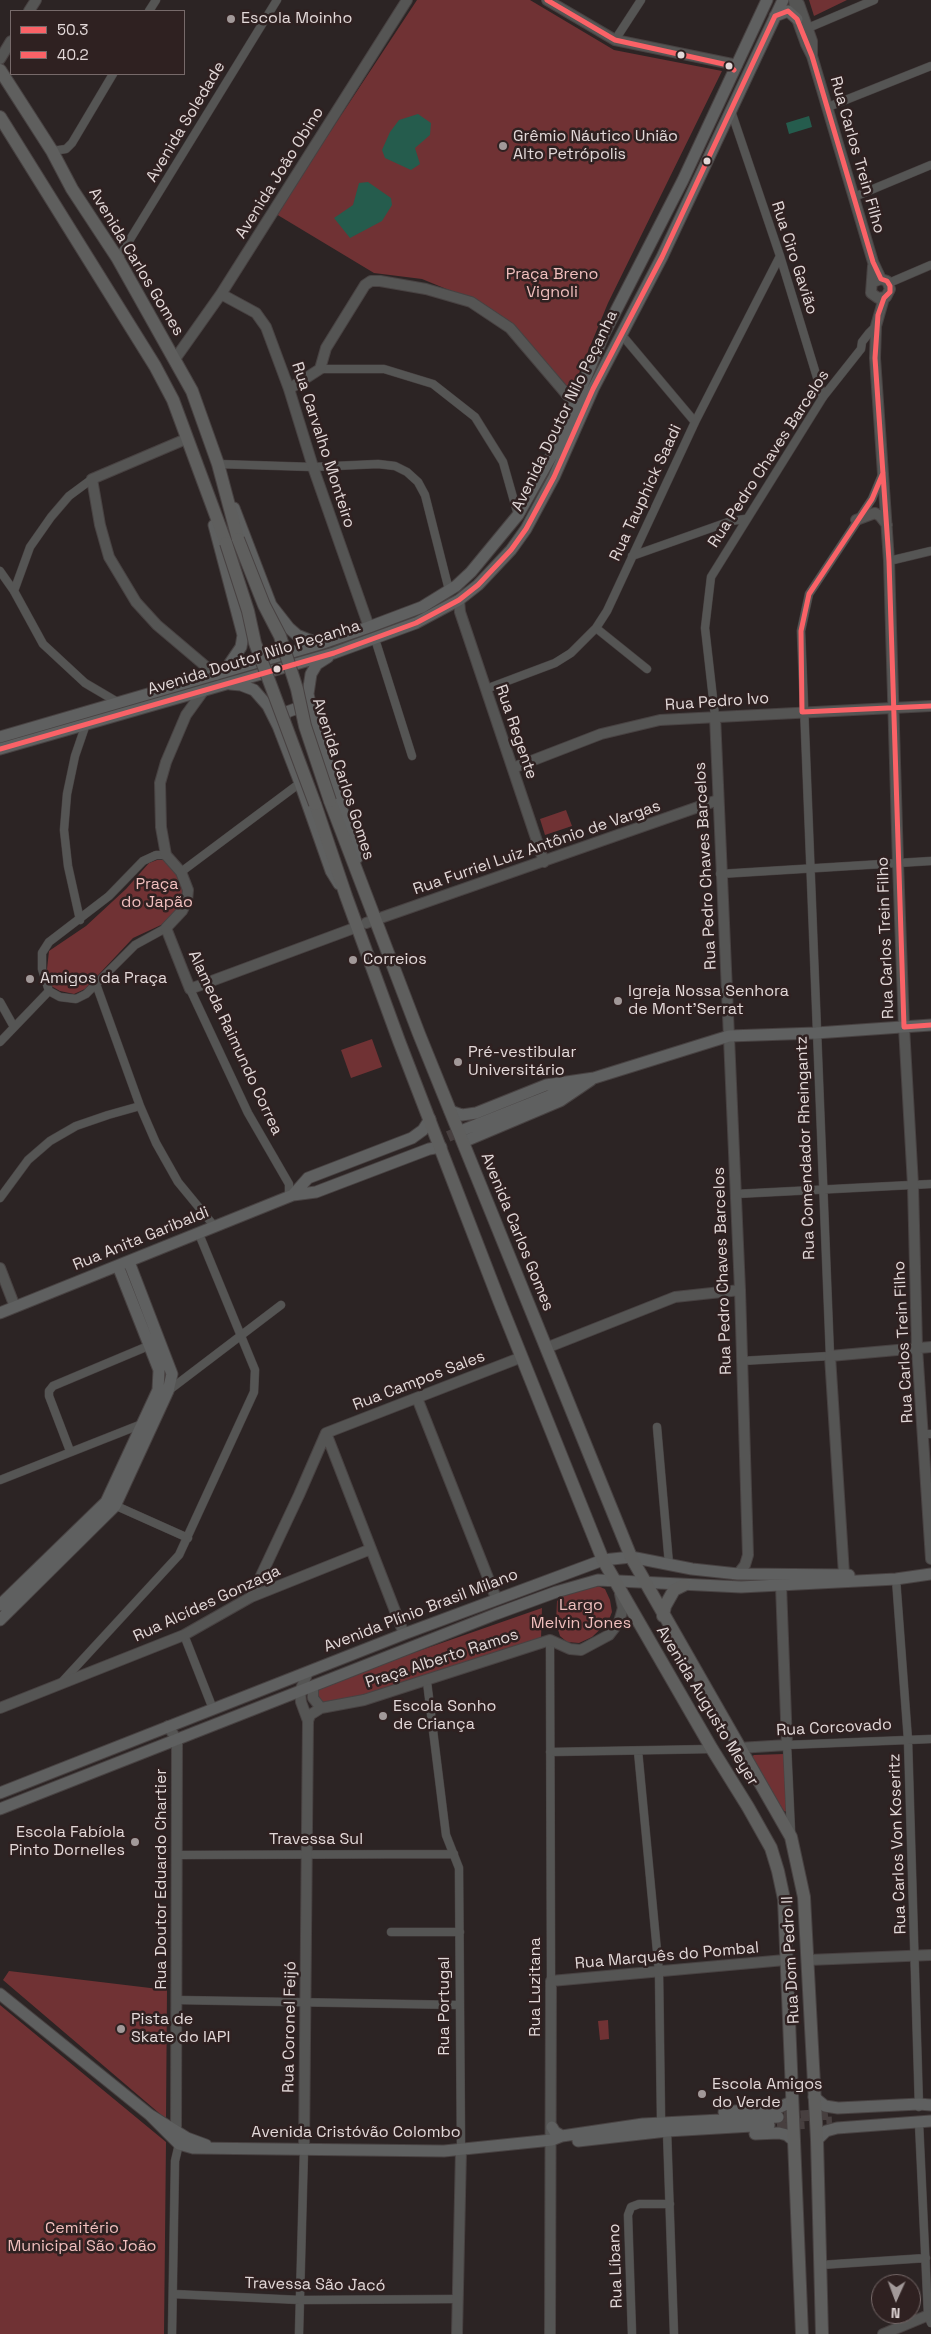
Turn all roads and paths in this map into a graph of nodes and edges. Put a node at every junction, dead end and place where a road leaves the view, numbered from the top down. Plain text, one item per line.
1 (277, 0) edge
2 (407, 0) edge
3 (547, 0) edge
4 (641, 0) edge
5 (767, 0) edge
6 (783, 0) edge
7 (796, 0) edge
8 (874, 0) edge
9 (774, 16) junction
10 (797, 19) junction
11 (808, 28) junction
12 (615, 40) junction
13 (10, 43) edge
14 (812, 56) junction
15 (0, 59) edge
16 (931, 66) edge
17 (733, 67) junction
18 (0, 70) edge
19 (112, 75) edge
20 (828, 107) junction
21 (731, 111) junction
22 (0, 116) edge
23 (724, 125) junction
24 (737, 127) junction
25 (52, 152) junction
26 (931, 165) edge
27 (854, 197) junction
28 (780, 256) junction
29 (118, 259) junction
30 (931, 265) edge
31 (882, 288) junction
32 (221, 294) junction
33 (876, 326) junction
34 (621, 334) junction
35 (876, 342) junction
36 (861, 349) junction
37 (175, 359) junction
38 (320, 369) junction
39 (289, 389) junction
40 (823, 397) junction
41 (574, 403) junction
42 (695, 422) junction
43 (576, 429) junction
44 (186, 439) junction
45 (218, 464) junction
46 (313, 467) junction
47 (883, 473) junction
48 (92, 479) junction
49 (223, 480) junction
50 (513, 492) junction
51 (207, 494) junction
52 (529, 496) junction
53 (540, 503) junction
54 (518, 515) junction
55 (746, 519) junction
56 (856, 520) junction
57 (887, 525) junction
58 (931, 551) edge
59 (632, 556) junction
60 (889, 561) junction
61 (0, 571) edge
62 (452, 588) junction
63 (14, 591) junction
64 (271, 605) junction
65 (457, 605) junction
66 (239, 615) junction
67 (369, 627) junction
68 (596, 628) junction
69 (375, 639) junction
70 (320, 644) junction
71 (334, 653) junction
72 (647, 669) dead end
73 (222, 677) junction
74 (486, 689) junction
75 (204, 690) junction
76 (175, 699) junction
77 (119, 703) junction
78 (931, 706) edge
79 (893, 709) junction
80 (802, 712) junction
81 (312, 713) junction
82 (186, 715) junction
83 (715, 716) junction
84 (86, 724) junction
85 (278, 726) junction
86 (0, 737) edge
87 (0, 750) edge
88 (412, 756) dead end
89 (512, 768) junction
90 (300, 783) junction
91 (718, 800) junction
92 (166, 855) junction
93 (931, 861) edge
94 (544, 862) junction
95 (898, 863) junction
96 (809, 869) junction
97 (181, 872) junction
98 (720, 874) junction
99 (365, 892) junction
100 (346, 896) junction
101 (80, 920) junction
102 (366, 924) junction
103 (166, 928) junction
104 (96, 984) junction
105 (190, 990) junction
106 (49, 991) junction
107 (0, 1002) edge
108 (931, 1025) edge
109 (904, 1027) junction
110 (14, 1028) junction
111 (816, 1033) junction
112 (729, 1036) junction
113 (0, 1042) edge
114 (594, 1078) junction
115 (140, 1106) junction
116 (450, 1111) junction
117 (430, 1119) junction
118 (463, 1136) junction
119 (437, 1145) junction
120 (931, 1184) edge
121 (913, 1185) junction
122 (823, 1190) junction
123 (736, 1194) junction
124 (291, 1196) junction
125 (0, 1198) edge
126 (215, 1227) junction
127 (199, 1234) junction
128 (123, 1264) junction
129 (0, 1268) edge
130 (740, 1290) junction
131 (281, 1305) dead end
132 (15, 1306) junction
133 (0, 1312) edge
134 (240, 1336) junction
135 (155, 1343) junction
136 (931, 1347) edge
137 (546, 1348) junction
138 (917, 1348) junction
139 (830, 1356) junction
140 (522, 1357) junction
141 (741, 1361) junction
142 (168, 1392) junction
143 (417, 1398) junction
144 (142, 1424) junction
145 (657, 1427) dead end
146 (326, 1433) junction
147 (927, 1434) edge
148 (70, 1452) junction
149 (0, 1480) edge
150 (111, 1504) junction
151 (188, 1538) junction
152 (371, 1549) junction
153 (631, 1557) junction
154 (603, 1560) junction
155 (931, 1560) edge
156 (669, 1564) junction
157 (738, 1574) junction
158 (844, 1574) junction
159 (931, 1574) edge
160 (896, 1579) junction
161 (870, 1580) junction
162 (644, 1582) junction
163 (684, 1585) junction
164 (781, 1585) junction
165 (617, 1586) junction
166 (251, 1597) junction
167 (496, 1598) junction
168 (2, 1612) edge
169 (663, 1616) junction
170 (404, 1634) junction
171 (184, 1635) junction
172 (550, 1640) junction
173 (308, 1672) junction
174 (426, 1682) junction
175 (60, 1684) junction
176 (313, 1687) junction
177 (300, 1691) junction
178 (0, 1708) edge
179 (321, 1708) junction
180 (213, 1709) junction
181 (308, 1721) junction
182 (168, 1726) junction
183 (931, 1739) edge
184 (177, 1740) junction
185 (908, 1740) junction
186 (787, 1746) junction
187 (712, 1748) junction
188 (739, 1748) junction
189 (638, 1751) junction
190 (550, 1752) junction
191 (0, 1793) edge
192 (0, 1810) edge
193 (791, 1837) junction
194 (771, 1848) joint
195 (307, 1854) junction
196 (454, 1854) junction
197 (177, 1855) junction
198 (391, 1932) dead end
199 (460, 1932) junction
200 (931, 1955) edge
201 (916, 1956) junction
202 (785, 1960) junction
203 (808, 1960) junction
204 (659, 1972) junction
205 (551, 1981) junction
206 (0, 1994) edge
207 (176, 2000) junction
208 (305, 2002) junction
209 (460, 2005) junction
210 (814, 2097) junction
211 (791, 2102) junction
212 (919, 2107) junction
213 (931, 2107) edge
214 (150, 2115) junction
215 (931, 2119) edge
216 (778, 2121) tunnel mouth
217 (918, 2124) junction
218 (552, 2127) joint
219 (664, 2127) junction
220 (176, 2132) junction
221 (557, 2138) junction
222 (816, 2140) junction
223 (794, 2141) junction
224 (179, 2144) junction
225 (220, 2148) junction
226 (304, 2149) junction
227 (461, 2150) junction
228 (670, 2204) junction
229 (926, 2258) junction
230 (820, 2265) junction
231 (173, 2294) junction
232 (457, 2299) junction
233 (300, 2300) junction
234 (930, 2317) edge
235 (172, 2334) edge
236 (299, 2334) edge
237 (457, 2334) edge
238 (550, 2334) edge
239 (632, 2334) edge
240 (674, 2334) edge
241 (802, 2334) edge
242 (822, 2334) edge
243 (882, 2334) edge

1 - 29 street, Avenida Soledade
2 - 32 street, Avenida João Obino
3 - 12 street
4 - 12 street
5 - 17 main road, Avenida Doutor Nilo Peçanha
6 - 9 main road, Avenida Doutor Nilo Peçanha
7 - 10 street, Rua Carlos Trein Filho
7 - 11 street, Rua Carlos Trein Filho
8 - 11 street
9 - 10 main road
9 - 21 main road, Avenida Doutor Nilo Peçanha
10 - 14 street, Rua Carlos Trein Filho
11 - 14 street, Rua Carlos Trein Filho
12 - 17 street
13 - 15 street
14 - 20 street, Rua Carlos Trein Filho
16 - 20 street
17 - 41 main road, Avenida Doutor Nilo Peçanha
18 - 25 main road, Avenida Carlos Gomes
19 - 25 street
20 - 27 street, Rua Carlos Trein Filho
21 - 23 main road, Avenida Doutor Nilo Peçanha
21 - 24 street, Rua Ciro Gavião
22 - 44 main road, Avenida Carlos Gomes
23 - 24 street
23 - 34 main road, Avenida Doutor Nilo Peçanha
24 - 28 street, Rua Ciro Gavião
25 - 29 main road, Avenida Carlos Gomes
26 - 27 street
27 - 31 street, Rua Carlos Trein Filho
28 - 40 street, Rua Ciro Gavião
28 - 42 street, Rua Tauphick Saadi
29 - 37 main road, Avenida Carlos Gomes
30 - 31 street
31 - 33 street, Rua Carlos Trein Filho
32 - 37 street, Avenida João Obino
32 - 39 street, Rua Carvalho Monteiro
33 - 35 street, Rua Carlos Trein Filho
33 - 36 street, Rua Pedro Chaves Barcelos
34 - 42 street
34 - 43 main road, Avenida Doutor Nilo Peçanha
35 - 36 street, Rua Pedro Chaves Barcelos
35 - 47 street, Rua Carlos Trein Filho
36 - 40 street, Rua Pedro Chaves Barcelos
37 - 45 main road, Avenida Carlos Gomes
38 - 39 street
38 - 41 street
38 - 50 street
39 - 46 street, Rua Carvalho Monteiro
40 - 55 street, Rua Pedro Chaves Barcelos
41 - 43 main road
41 - 52 main road, Avenida Doutor Nilo Peçanha
42 - 59 street, Rua Tauphick Saadi
43 - 53 main road, Avenida Doutor Nilo Peçanha
44 - 48 street
44 - 51 main road, Avenida Carlos Gomes
45 - 46 street
45 - 49 main road, Avenida Carlos Gomes
46 - 62 street
46 - 67 street, Rua Carvalho Monteiro
47 - 56 street, Rua Comendador Rheingantz
47 - 57 street, Rua Carlos Trein Filho
48 - 63 street
48 - 73 street
49 - 64 main road, Avenida Carlos Gomes
49 - 99 main road, Avenida Carlos Gomes, bridge
50 - 52 street
50 - 54 street
51 - 66 main road, Avenida Carlos Gomes
51 - 100 main road, Avenida Carlos Gomes, bridge
52 - 54 main road, Avenida Doutor Nilo Peçanha
53 - 54 main road
53 - 65 main road, Avenida Doutor Nilo Peçanha
54 - 62 main road, Avenida Doutor Nilo Peçanha
55 - 59 street
55 - 83 street, Rua Pedro Chaves Barcelos
56 - 57 street
56 - 80 street, Rua Comendador Rheingantz
57 - 60 street, Rua Carlos Trein Filho
58 - 60 street
59 - 68 street, Rua Tauphick Saadi
60 - 79 street, Rua Carlos Trein Filho
61 - 63 street
62 - 67 main road, Avenida Doutor Nilo Peçanha
63 - 77 street
64 - 66 main road
64 - 70 main road, Avenida Carlos Gomes
65 - 69 main road, Avenida Doutor Nilo Peçanha
65 - 74 street, Rua Regente
66 - 73 main road, Avenida Carlos Gomes
67 - 70 main road, Avenida Doutor Nilo Peçanha
68 - 72 street
68 - 74 street, Rua Tauphick Saadi
69 - 71 main road, Avenida Doutor Nilo Peçanha
69 - 88 street
70 - 73 main road, Avenida Doutor Nilo Peçanha
71 - 73 main road, Avenida Doutor Nilo Peçanha
71 - 81 main road, Avenida Carlos Gomes
73 - 75 main road, Avenida Doutor Nilo Peçanha
73 - 77 main road, Avenida Doutor Nilo Peçanha
73 - 85 main road, Avenida Carlos Gomes
74 - 89 street, Rua Regente
75 - 76 main road, Avenida Doutor Nilo Peçanha
75 - 82 street
76 - 82 street
76 - 84 main road, Avenida Doutor Nilo Peçanha
77 - 86 main road, Avenida Doutor Nilo Peçanha
78 - 79 street, Rua Pedro Ivo
79 - 80 street, Rua Pedro Ivo
79 - 95 street, Rua Carlos Trein Filho
80 - 83 street, Rua Pedro Ivo
80 - 96 street, Rua Comendador Rheingantz
81 - 85 main road
81 - 99 main road, Avenida Carlos Gomes
82 - 92 street
83 - 89 street, Rua Pedro Ivo
83 - 91 street, Rua Pedro Chaves Barcelos
84 - 87 main road, Avenida Doutor Nilo Peçanha
84 - 101 street
85 - 90 main road, Avenida Carlos Gomes
89 - 94 street, Rua Regente
90 - 97 street
90 - 100 main road, Avenida Carlos Gomes
91 - 94 street, Rua Furriel Luiz Antônio de Vargas
91 - 98 street, Rua Pedro Chaves Barcelos
92 - 97 street
92 - 101 street
93 - 95 street
94 - 102 street, Rua Furriel Luiz Antônio de Vargas
95 - 96 street
95 - 109 street, Rua Carlos Trein Filho
96 - 98 street
96 - 111 street, Rua Comendador Rheingantz
97 - 103 street
98 - 112 street, Rua Pedro Chaves Barcelos
99 - 102 main road, Avenida Carlos Gomes
100 - 102 main road, Avenida Carlos Gomes
101 - 106 street
102 - 105 street, Rua Furriel Luiz Antônio de Vargas
102 - 116 main road, Avenida Carlos Gomes
102 - 117 main road, Avenida Carlos Gomes
103 - 104 street
103 - 105 street, Alameda Raimundo Correa
104 - 106 street
104 - 115 street
105 - 124 street, Alameda Raimundo Correa
106 - 110 street
107 - 110 street
108 - 109 main road
109 - 111 main road
109 - 121 street, Rua Carlos Trein Filho
110 - 113 street
111 - 112 main road
111 - 122 street, Rua Comendador Rheingantz
112 - 114 main road
112 - 123 street, Rua Pedro Chaves Barcelos
114 - 116 main road
114 - 118 main road
115 - 125 street
115 - 126 street
116 - 118 main road, Avenida Carlos Gomes
117 - 119 main road, Avenida Carlos Gomes
117 - 124 main road, Rua Anita Garibaldi
118 - 137 main road, Avenida Carlos Gomes
119 - 124 main road, Rua Anita Garibaldi
119 - 140 main road, Avenida Carlos Gomes
120 - 121 street
121 - 122 street
121 - 138 street, Rua Carlos Trein Filho
122 - 123 street
122 - 139 street, Rua Comendador Rheingantz
123 - 130 street, Rua Pedro Chaves Barcelos
124 - 126 main road, Rua Anita Garibaldi
126 - 127 main road, Rua Anita Garibaldi
127 - 128 main road, Rua Anita Garibaldi
127 - 134 street
128 - 132 main road, Rua Anita Garibaldi
128 - 135 main road
129 - 132 street
130 - 137 street
130 - 141 street, Rua Pedro Chaves Barcelos
131 - 134 street
132 - 133 main road, Rua Anita Garibaldi
134 - 142 street
134 - 151 street
135 - 142 main road
135 - 144 main road
135 - 148 street
136 - 138 street
137 - 153 main road, Avenida Carlos Gomes
138 - 139 street
138 - 147 street, Rua Carlos Trein Filho
139 - 141 street
139 - 158 street, Rua Comendador Rheingantz
140 - 143 street, Rua Campos Sales
140 - 154 main road, Avenida Carlos Gomes
141 - 157 street, Rua Pedro Chaves Barcelos
142 - 150 main road
143 - 146 street, Rua Campos Sales
143 - 167 street
144 - 148 street
144 - 150 main road
145 - 156 street
146 - 152 street
146 - 166 street
147 - 155 street, Rua Carlos Trein Filho
148 - 149 street
150 - 151 street
150 - 168 main road
151 - 175 street
152 - 166 street, Rua Alcídes Gonzaga
152 - 170 street
153 - 154 main road, Avenida Plínio Brasil Milano
153 - 156 main road, Avenida Plínio Brasil Milano
153 - 162 main road, Avenida Carlos Gomes
154 - 165 main road, Avenida Carlos Gomes
154 - 167 main road, Avenida Plínio Brasil Milano
156 - 157 main road, Avenida Plínio Brasil Milano
157 - 158 main road, Avenida Plínio Brasil Milano
158 - 161 main road, Avenida Plínio Brasil Milano
159 - 160 main road, Avenida Plínio Brasil Milano
160 - 161 main road, Avenida Plínio Brasil Milano
160 - 185 street, Rua Carlos Von Koseritz
161 - 164 main road, Avenida Plínio Brasil Milano
162 - 163 main road, Avenida Plínio Brasil Milano
162 - 165 main road, Avenida Plínio Brasil Milano
162 - 169 main road, Avenida Augusto Meyer
163 - 164 main road, Avenida Plínio Brasil Milano
163 - 169 main road
164 - 186 street, Rua Dom Pedro II
165 - 172 street
165 - 176 main road, Avenida Plínio Brasil Milano
165 - 187 main road, Avenida Augusto Meyer
166 - 171 street, Rua Alcídes Gonzaga
167 - 170 main road, Avenida Plínio Brasil Milano
169 - 188 main road, Avenida Augusto Meyer
170 - 173 main road, Avenida Plínio Brasil Milano
171 - 175 street, Rua Alcídes Gonzaga
171 - 180 street
172 - 174 street, Praça Alberto Ramos
172 - 190 street, Rua Luzitana
173 - 177 street
173 - 180 main road, Avenida Plínio Brasil Milano
174 - 179 street, Praça Alberto Ramos
174 - 196 street, Rua Portugal
175 - 178 street, Rua Alcídes Gonzaga
176 - 177 main road, Avenida Plínio Brasil Milano
176 - 179 street
177 - 181 street, Rua Coronel Feijó
177 - 184 main road, Avenida Plínio Brasil Milano
179 - 181 street
180 - 182 main road, Avenida Plínio Brasil Milano
181 - 195 street, Rua Coronel Feijó
182 - 184 street
182 - 191 main road, Avenida Plínio Brasil Milano
183 - 185 street, Rua Corcovado
184 - 192 main road, Avenida Plínio Brasil Milano
184 - 197 street, Rua Doutor Eduardo Chartier
185 - 186 street, Rua Corcovado
185 - 201 street, Rua Carlos Von Koseritz
186 - 188 street, Rua Corcovado
186 - 193 street, Rua Dom Pedro II
187 - 189 street
187 - 194 main road, Avenida Augusto Meyer
188 - 193 main road, Avenida Augusto Meyer
189 - 190 street
189 - 204 street
190 - 205 street, Rua Luzitana
193 - 203 main road, Rua Dom Pedro II
194 - 202 main road, Rua Dom Pedro II
195 - 196 street, Travessa Sul
195 - 197 street, Travessa Sul
195 - 208 street, Rua Coronel Feijó
196 - 199 street, Rua Portugal
197 - 207 street, Rua Doutor Eduardo Chartier
198 - 199 street
199 - 209 street, Rua Portugal
200 - 201 street
201 - 203 street
201 - 212 street, Rua Carlos Von Koseritz
202 - 204 street, Rua Marquês do Pombal
202 - 211 main road, Rua Dom Pedro II
203 - 210 main road, Rua Dom Pedro II
204 - 205 street, Rua Marquês do Pombal
204 - 219 street
205 - 218 street, Rua Luzitana
206 - 214 main road, Avenida Cristóvão Colombo
207 - 208 street
207 - 220 street, Rua Doutor Eduardo Chartier
208 - 209 street
208 - 226 street, Rua Coronel Feijó
209 - 227 street, Rua Portugal
210 - 212 main road
210 - 222 main road, Rua Dom Pedro II
211 - 219 main road, Avenida Cristóvão Colombo
211 - 223 main road, Rua Dom Pedro II
212 - 213 main road
212 - 215 main road
214 - 220 main road, Avenida Cristóvão Colombo
214 - 224 main road, Avenida Cristóvão Colombo
215 - 217 main road
216 - 219 main road
217 - 222 main road
217 - 229 street
218 - 221 main road
219 - 221 main road, Avenida Cristóvão Colombo
219 - 221 main road, Avenida Cristóvão Colombo
219 - 223 main road, Avenida Cristóvão Colombo
219 - 228 street
220 - 224 street, Rua Doutor Eduardo Chartier
220 - 225 main road, Avenida Cristóvão Colombo
221 - 227 main road, Avenida Cristóvão Colombo
221 - 238 street
222 - 230 main road, Rua Dom Pedro II
223 - 241 main road, Rua Dom Pedro II
224 - 225 main road, Avenida Cristóvão Colombo
224 - 231 street, Rua Doutor Eduardo Chartier
225 - 226 main road, Avenida Cristóvão Colombo
226 - 227 main road, Avenida Cristóvão Colombo
226 - 233 street, Rua Coronel Feijó
227 - 232 street, Rua Portugal
228 - 239 street, Rua Líbano
228 - 240 street
229 - 230 street
229 - 234 street
230 - 242 main road, Rua Dom Pedro II
231 - 233 street, Travessa São Jacó
231 - 235 street, Rua Doutor Eduardo Chartier
232 - 233 street, Travessa São Jacó
232 - 237 street, Rua Portugal
233 - 236 street, Rua Coronel Feijó
234 - 243 street

